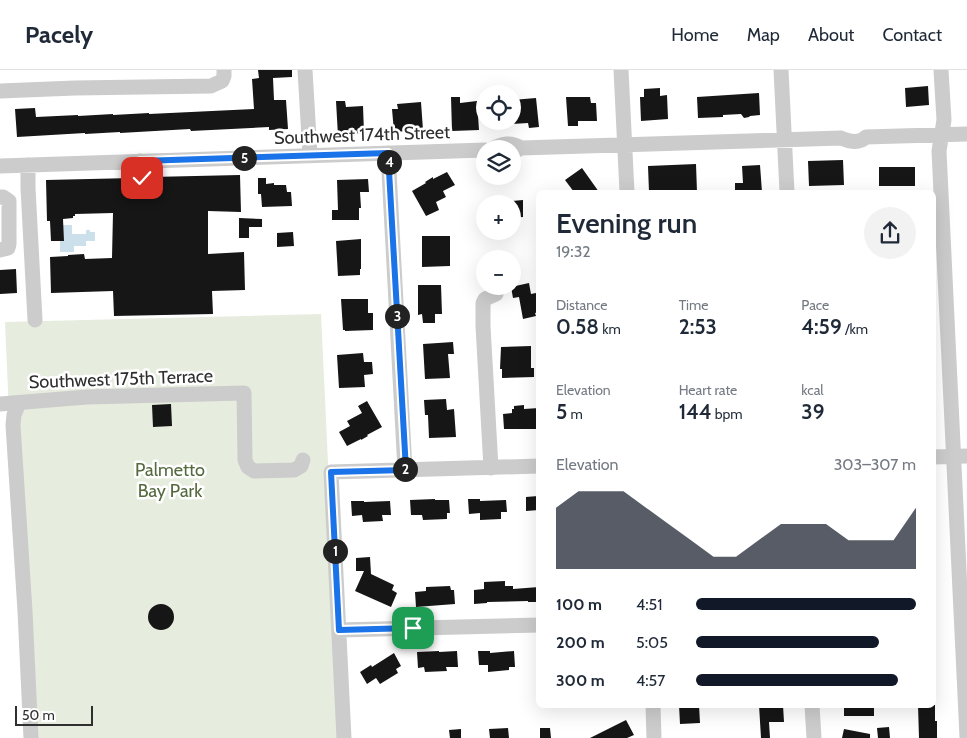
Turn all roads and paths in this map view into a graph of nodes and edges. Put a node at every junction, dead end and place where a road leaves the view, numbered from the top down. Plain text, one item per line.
1 (224, 70) edge
2 (305, 70) edge
3 (621, 70) edge
4 (781, 70) edge
5 (941, 70) edge
6 (0, 91) edge
7 (967, 134) edge
8 (942, 135) junction
9 (784, 139) junction
10 (625, 145) junction
11 (476, 150) edge
12 (521, 150) edge
13 (388, 153) junction
14 (310, 156) junction
15 (140, 161) junction
16 (28, 165) junction
17 (0, 166) edge
18 (142, 178) dead end
19 (627, 190) edge
20 (787, 190) edge
21 (0, 197) edge
22 (0, 250) edge
23 (493, 295) edge
24 (35, 320) dead end
25 (19, 403) junction
26 (0, 404) edge
27 (961, 456) edge
28 (936, 457) edge
29 (303, 460) dead end
30 (536, 466) edge
31 (491, 468) junction
32 (406, 470) junction
33 (536, 624) edge
34 (339, 630) junction
35 (653, 708) edge
36 (812, 708) edge
37 (966, 712) edge
38 (967, 737) edge
39 (31, 738) edge
40 (344, 738) edge
41 (654, 738) edge
42 (814, 738) edge

1 - 6 street
2 - 14 street
3 - 10 street
4 - 9 street
5 - 8 street
7 - 8 street
8 - 9 street
8 - 27 street
9 - 10 street
9 - 20 street
10 - 12 street
10 - 19 street
11 - 13 street, Southwest 174th Street
13 - 14 street, Southwest 174th Street
13 - 32 street
14 - 15 street, Southwest 174th Street
15 - 16 street, Southwest 174th Street
15 - 18 street
16 - 17 street, Southwest 174th Street
16 - 24 street
21 - 22 street
23 - 31 street
25 - 26 street, Southwest 175th Terrace
25 - 29 street, Southwest 175th Terrace
25 - 39 street
27 - 28 street
27 - 37 street
30 - 31 street
31 - 32 street
32 - 34 street
33 - 34 street
34 - 40 street
35 - 41 street
36 - 42 street
37 - 38 street

